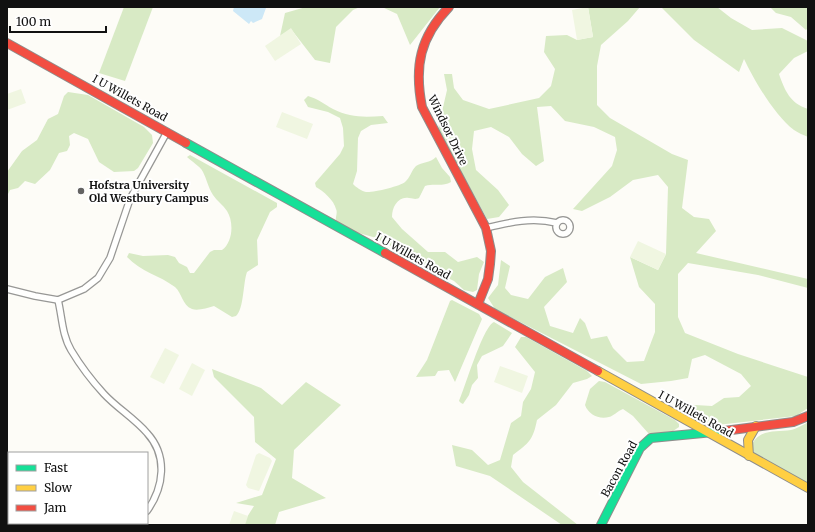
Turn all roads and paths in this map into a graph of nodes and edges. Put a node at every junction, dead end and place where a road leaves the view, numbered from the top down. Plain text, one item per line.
1 (450, 7) edge
2 (7, 43) edge
3 (167, 132) junction
4 (557, 224) dead end
5 (486, 228) junction
6 (7, 289) edge
7 (58, 300) junction
8 (478, 304) junction
9 (808, 416) edge
10 (756, 426) junction
11 (706, 432) junction
12 (750, 456) junction
13 (808, 488) edge
14 (148, 510) edge
15 (601, 525) edge

1 - 5 street, Windsor Drive
2 - 3 street, I U Willets Road
3 - 7 street
3 - 8 street, I U Willets Road
4 - 5 street
5 - 8 street, Windsor Drive
6 - 7 street
7 - 14 street
8 - 11 street, I U Willets Road
9 - 10 street, Bacon Road
10 - 11 street, Bacon Road
10 - 12 street
11 - 12 street, I U Willets Road
11 - 15 street, Bacon Road
12 - 13 street, I U Willets Road

